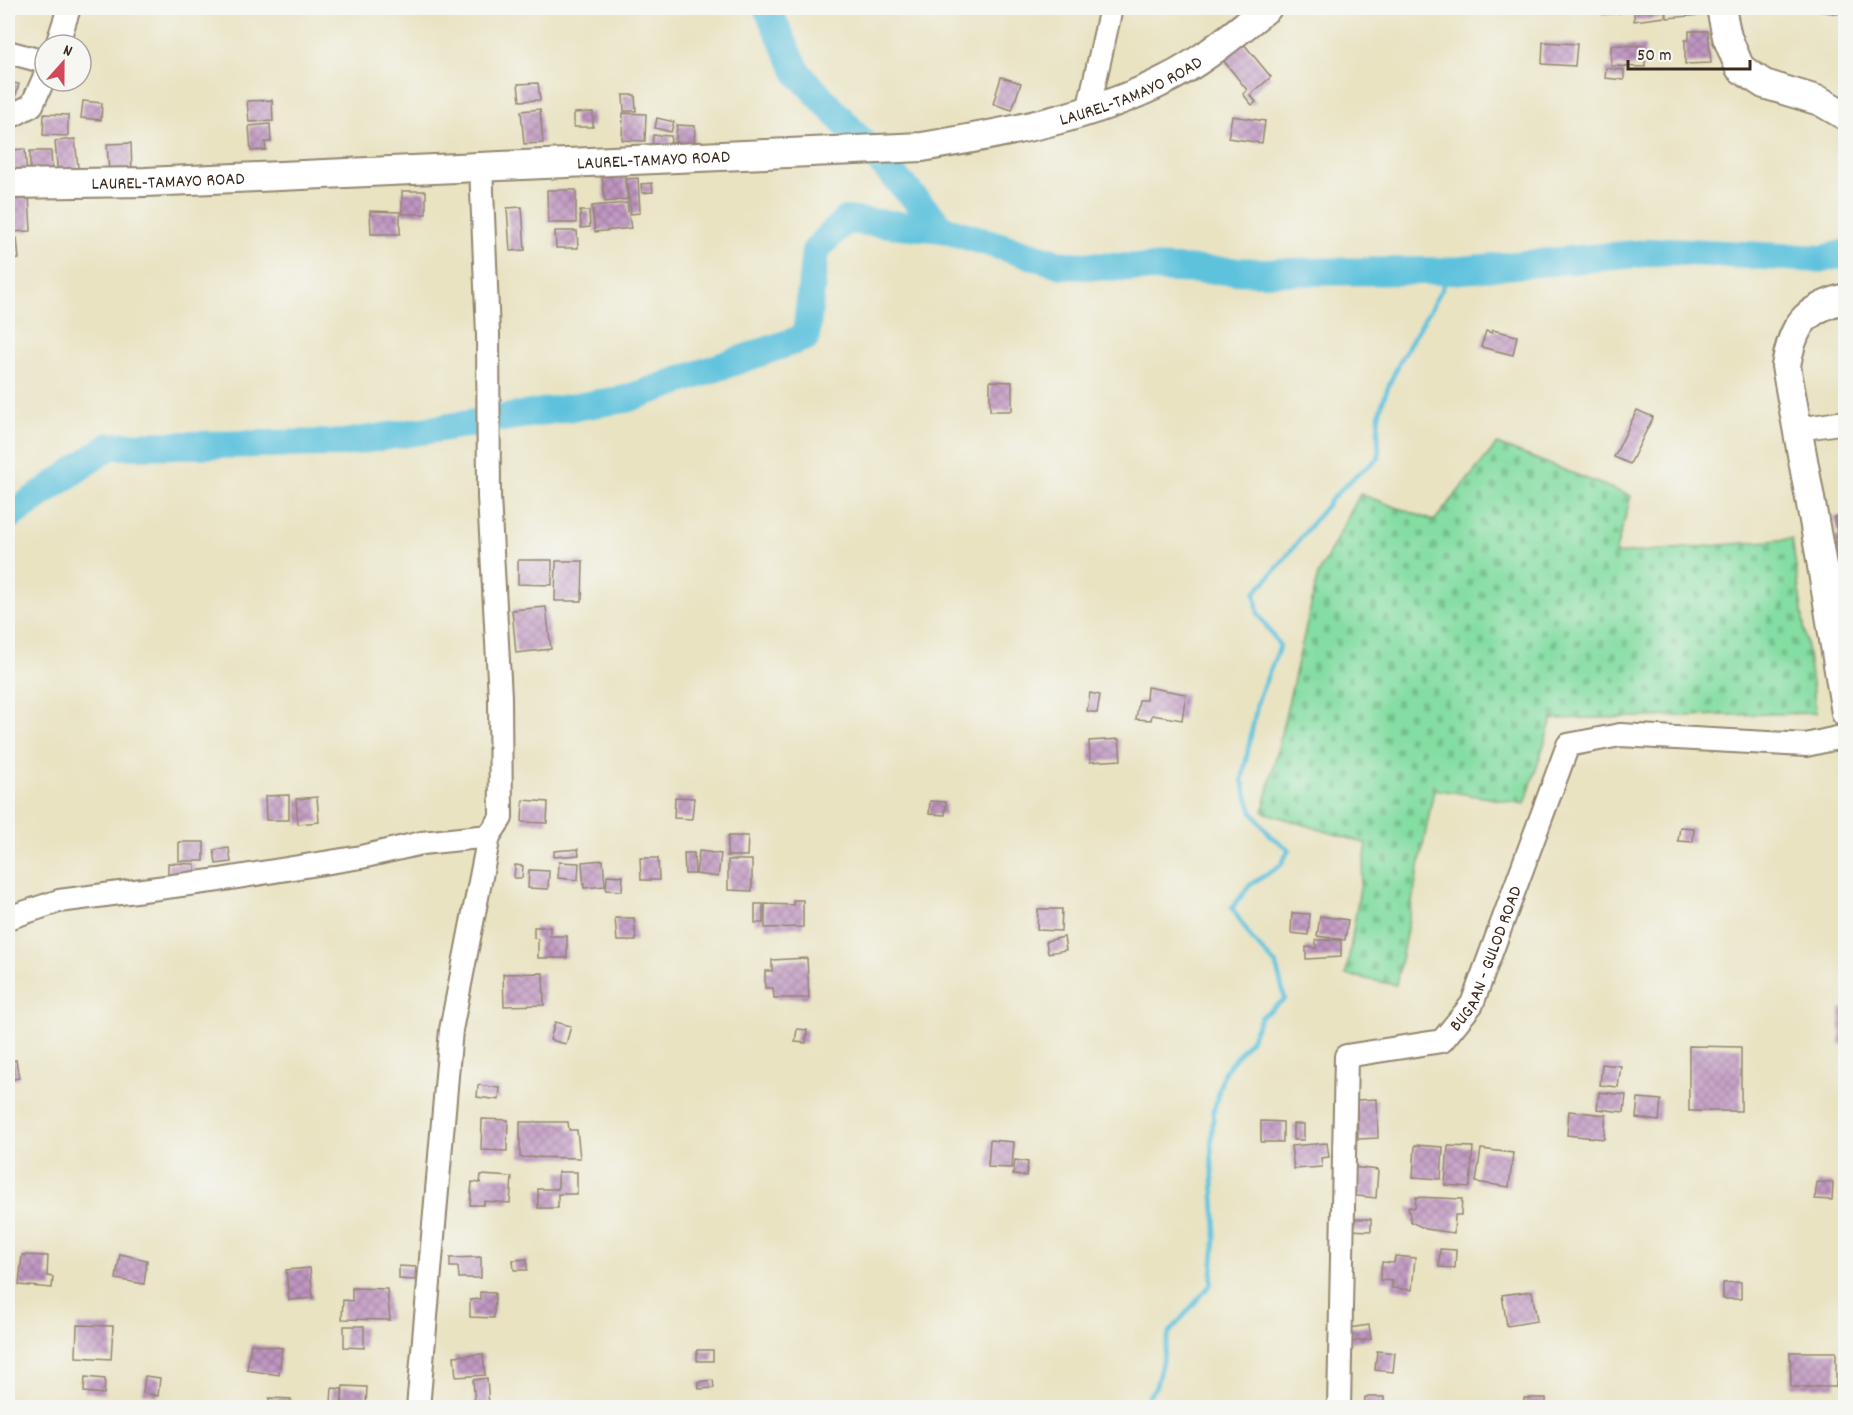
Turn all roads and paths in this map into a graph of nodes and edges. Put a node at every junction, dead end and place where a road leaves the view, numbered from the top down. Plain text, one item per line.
1 (69, 8) edge
2 (1111, 8) edge
3 (1267, 8) edge
4 (1721, 8) edge
5 (61, 33) edge
6 (8, 52) edge
7 (33, 59) edge
8 (37, 93) edge
9 (1088, 111) junction
10 (1845, 116) edge
11 (8, 118) edge
12 (481, 167) junction
13 (8, 184) edge
14 (1845, 298) edge
15 (1845, 422) edge
16 (1798, 429) junction
17 (1835, 576) edge
18 (1845, 713) edge
19 (1845, 736) edge
20 (489, 836) junction
21 (8, 918) edge
22 (418, 1407) edge
23 (1339, 1407) edge

1 - 5 street
2 - 9 street
3 - 9 main road, LAUREL-TAMAYO ROAD
4 - 10 main road
6 - 7 street
8 - 11 street
9 - 12 main road, LAUREL-TAMAYO ROAD
12 - 13 main road, LAUREL-TAMAYO ROAD
12 - 20 street
14 - 16 main road
15 - 16 street
16 - 17 main road
17 - 18 main road
19 - 23 street, BUGAAN - GULOD ROAD
20 - 21 street
20 - 22 street

